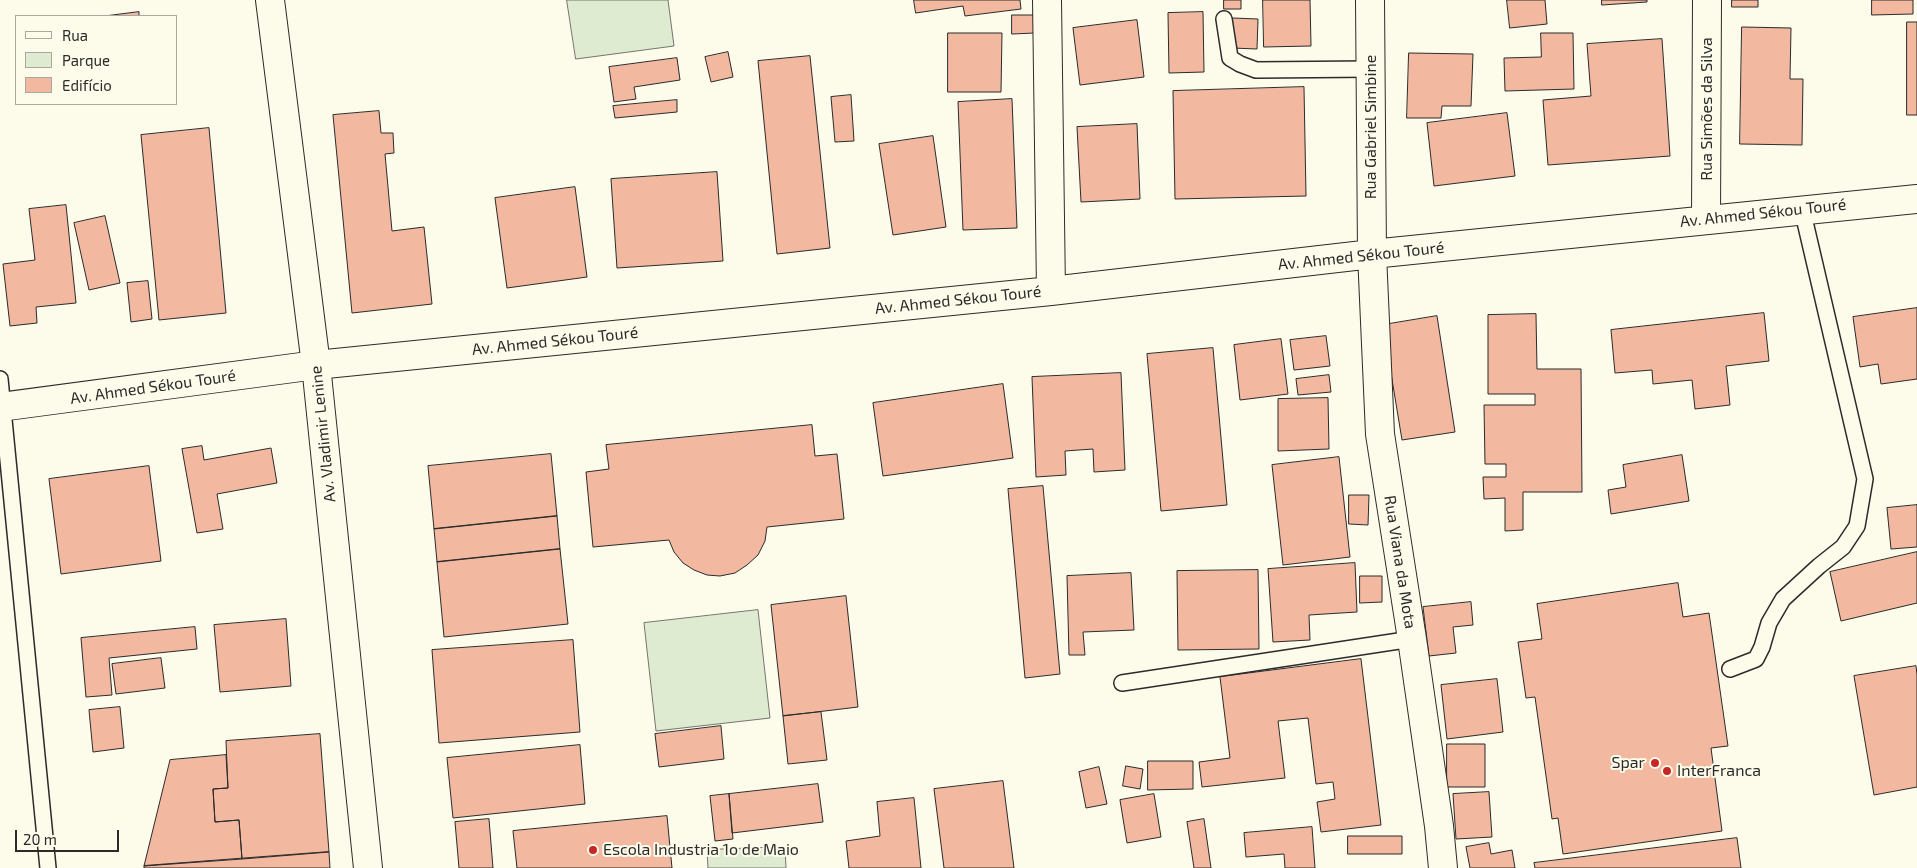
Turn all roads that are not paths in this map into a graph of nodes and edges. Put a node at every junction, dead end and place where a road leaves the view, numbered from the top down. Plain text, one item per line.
1 (270, 0) edge
2 (1047, 0) edge
3 (1370, 0) edge
4 (1707, 0) edge
5 (1224, 19) dead end
6 (1371, 69) junction
7 (1917, 198) edge
8 (1802, 210) junction
9 (1706, 219) junction
10 (1372, 254) junction
11 (1051, 291) junction
12 (316, 365) junction
13 (0, 379) edge
14 (2, 407) edge
15 (1412, 639) junction
16 (1730, 669) dead end
17 (1122, 683) dead end
18 (48, 868) edge
19 (368, 868) edge
20 (1443, 868) edge

1 - 12 street, Av. Vladimir Lenine
2 - 11 street
3 - 6 street, Rua Gabriel Simbine
4 - 9 street, Rua Simões da Silva
5 - 6 lane
6 - 10 street, Rua Gabriel Simbine
7 - 8 street, Av. Ahmed Sékou Touré
8 - 9 street, Av. Ahmed Sékou Touré
8 - 16 lane
9 - 10 street, Av. Ahmed Sékou Touré
10 - 11 street, Av. Ahmed Sékou Touré
10 - 15 street, Rua Viana da Mota
11 - 12 street, Av. Ahmed Sékou Touré
12 - 14 street, Av. Ahmed Sékou Touré
12 - 19 street, Av. Vladimir Lenine
13 - 14 lane
14 - 18 lane
15 - 17 lane
15 - 20 street, Rua Viana da Mota

